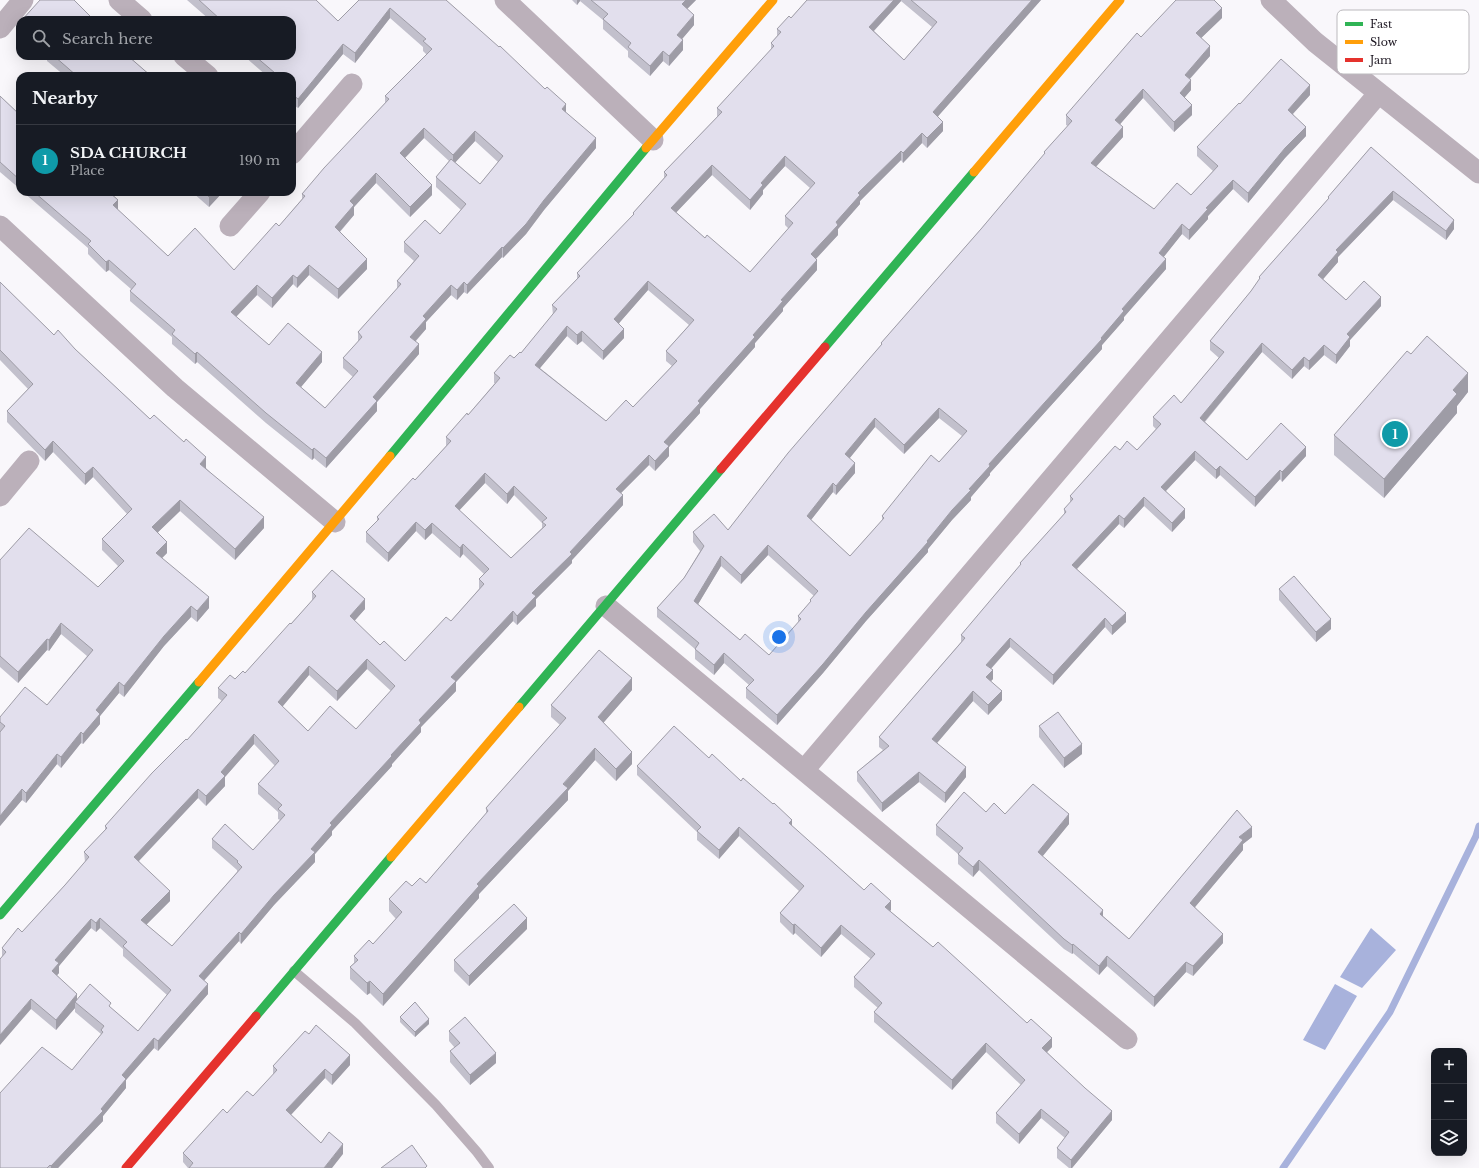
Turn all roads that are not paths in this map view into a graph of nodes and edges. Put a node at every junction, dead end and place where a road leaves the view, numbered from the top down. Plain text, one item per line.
1 (22, 0) edge
2 (119, 0) edge
3 (505, 0) edge
4 (773, 0) edge
5 (1120, 0) edge
6 (1271, 0) edge
7 (137, 16) edge
8 (0, 28) edge
9 (189, 60) edge
10 (1337, 60) edge
11 (203, 72) edge
12 (1354, 74) edge
13 (352, 84) dead end
14 (1378, 94) junction
15 (653, 140) junction
16 (296, 148) edge
17 (1479, 173) edge
18 (256, 196) edge
19 (0, 226) edge
20 (230, 226) dead end
21 (29, 461) dead end
22 (0, 496) edge
23 (335, 522) junction
24 (606, 606) junction
25 (804, 769) junction
26 (0, 914) edge
27 (294, 971) junction
28 (1127, 1039) dead end
29 (126, 1168) edge
30 (489, 1168) edge

1 - 8 street
2 - 7 street
3 - 15 street
4 - 15 street
5 - 24 street
6 - 10 street
9 - 11 street
12 - 14 street
13 - 16 street
14 - 17 street
14 - 25 street
15 - 23 street
18 - 20 street
19 - 23 street
21 - 22 street
23 - 26 street
24 - 25 street
24 - 27 street
25 - 28 street
27 - 29 street
27 - 30 lane

